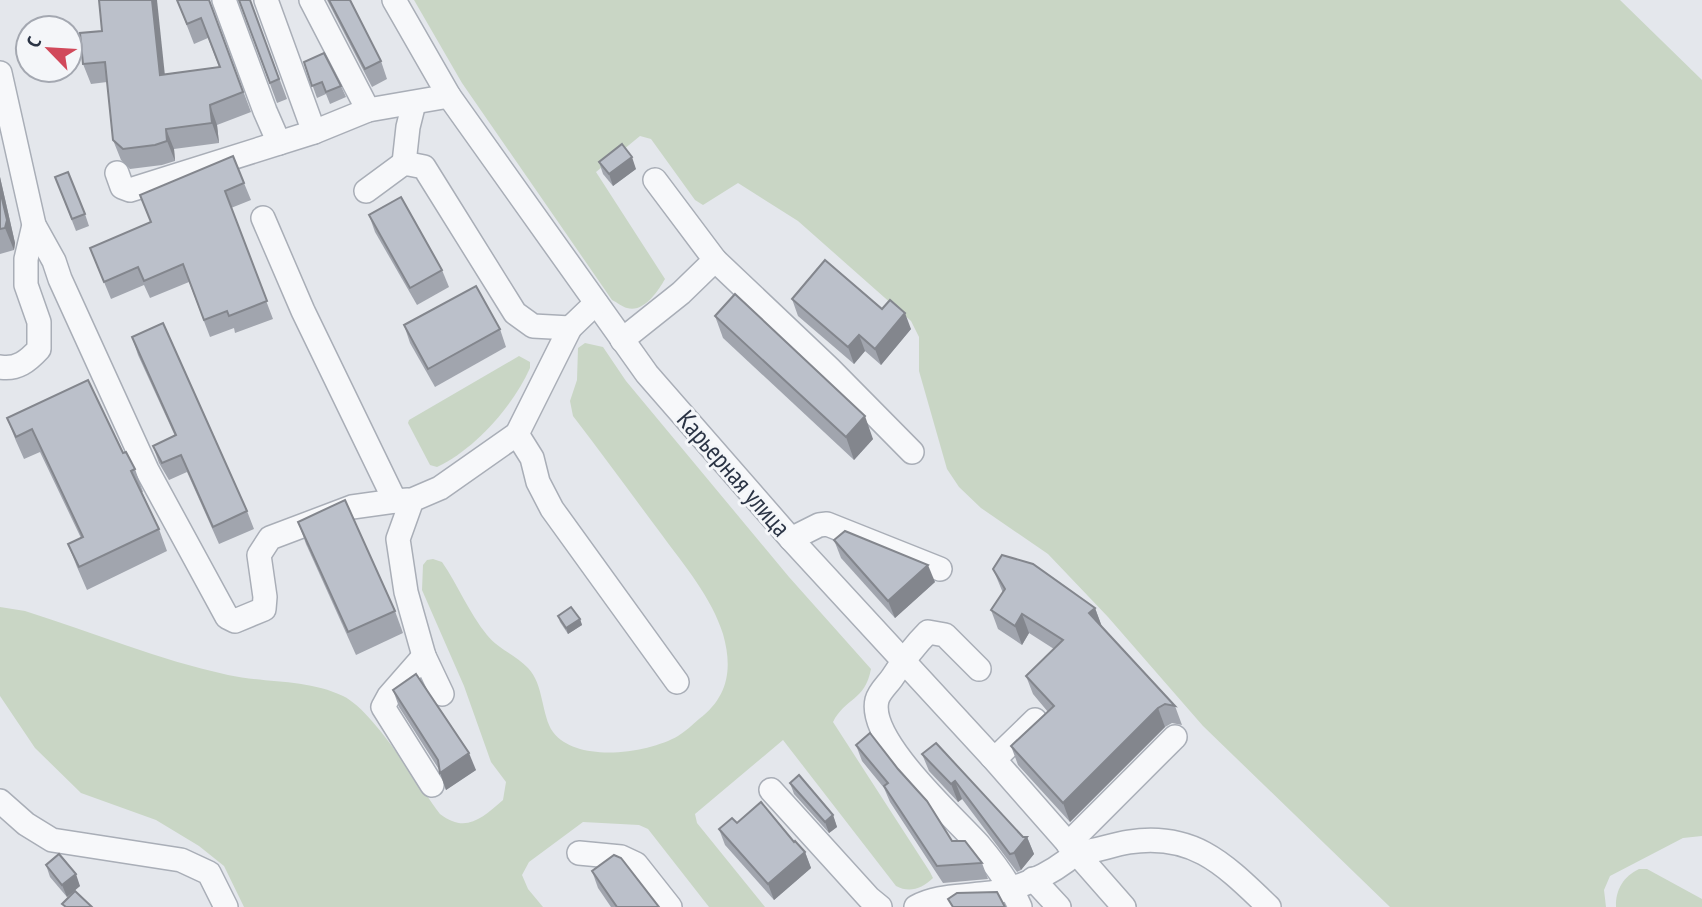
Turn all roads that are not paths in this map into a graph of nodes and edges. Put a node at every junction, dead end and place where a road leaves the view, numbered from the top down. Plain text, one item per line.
1 (224, 0) edge
2 (266, 0) edge
3 (311, 0) edge
4 (394, 0) edge
5 (0, 73) edge
6 (449, 96) junction
7 (414, 103) junction
8 (368, 110) junction
9 (314, 132) junction
10 (279, 143) junction
11 (404, 163) junction
12 (117, 173) dead end
13 (655, 180) dead end
14 (366, 191) dead end
15 (263, 218) dead end
16 (34, 225) junction
17 (715, 260) junction
18 (596, 303) junction
19 (570, 328) junction
20 (622, 340) junction
21 (0, 367) edge
22 (517, 435) junction
23 (912, 452) dead end
24 (403, 501) junction
25 (791, 539) junction
26 (940, 569) dead end
27 (424, 656) junction
28 (901, 661) junction
29 (979, 669) dead end
30 (677, 682) dead end
31 (442, 694) dead end
32 (1035, 720) edge
33 (1175, 737) dead end
34 (992, 757) junction
35 (432, 785) dead end
36 (771, 790) dead end
37 (0, 800) edge
38 (1072, 848) junction
39 (579, 853) dead end
40 (1033, 879) junction
41 (1016, 898) edge
42 (226, 907) edge
43 (670, 907) edge
44 (880, 907) edge
45 (916, 907) edge
46 (1059, 907) edge
47 (1124, 907) edge
48 (1269, 907) edge

1 - 10 street
2 - 9 street
3 - 8 street
4 - 6 street, Карьерная улица
5 - 16 street
6 - 7 street
6 - 18 street, Карьерная улица
7 - 8 street
7 - 11 street
8 - 9 street
9 - 10 street
10 - 12 street
11 - 14 street
11 - 19 street
13 - 17 street
15 - 24 street
16 - 21 street
16 - 24 street
17 - 20 street
17 - 23 street
18 - 19 street
18 - 20 street, Карьерная улица
19 - 22 street
20 - 25 street, Карьерная улица
22 - 24 street
22 - 30 street
24 - 27 street
25 - 26 street
25 - 28 street, Карьерная улица
27 - 31 street
27 - 35 street
28 - 29 street
28 - 34 street, Карьерная улица
28 - 41 street
32 - 34 street
33 - 38 street
34 - 38 street, Карьерная улица
36 - 44 street
37 - 42 street
38 - 40 street
38 - 47 street, Карьерная улица
38 - 48 street
39 - 43 street
40 - 41 street
40 - 46 street
41 - 45 street

